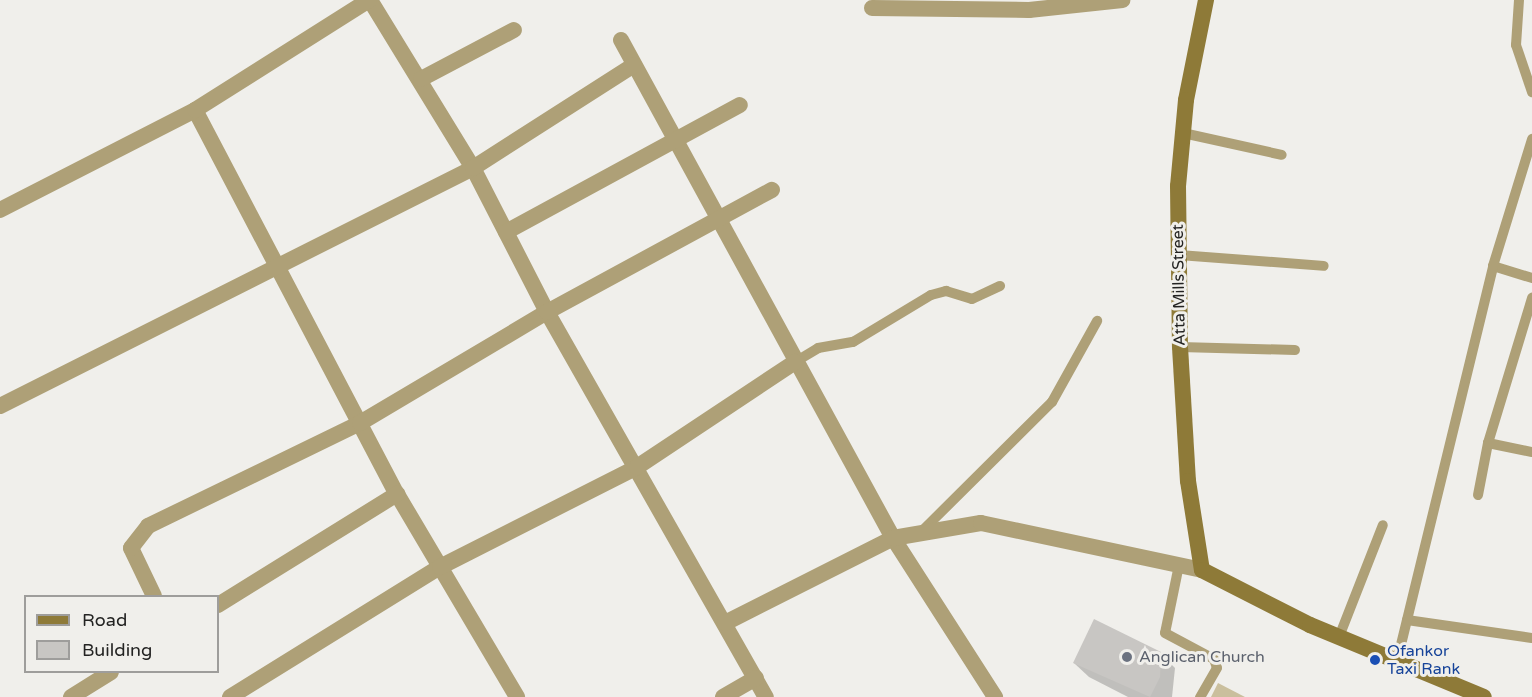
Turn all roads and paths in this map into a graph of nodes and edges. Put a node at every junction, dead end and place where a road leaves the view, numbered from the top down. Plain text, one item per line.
1 (370, 0) edge
2 (1122, 0) edge
3 (1206, 0) edge
4 (1519, 0) edge
5 (872, 8) dead end
6 (514, 30) dead end
7 (621, 40) dead end
8 (634, 65) junction
9 (421, 79) junction
10 (1532, 92) edge
11 (740, 105) dead end
12 (195, 110) junction
13 (1183, 133) junction
14 (1532, 139) edge
15 (674, 140) junction
16 (1282, 155) dead end
17 (473, 168) junction
18 (772, 190) dead end
19 (0, 210) edge
20 (717, 219) junction
21 (506, 232) junction
22 (1179, 255) junction
23 (1324, 266) dead end
24 (1493, 266) junction
25 (278, 268) junction
26 (1532, 278) edge
27 (999, 286) dead end
28 (1532, 298) edge
29 (547, 312) junction
30 (1097, 321) dead end
31 (1180, 347) junction
32 (1295, 350) dead end
33 (795, 362) junction
34 (0, 406) edge
35 (360, 423) junction
36 (1488, 443) junction
37 (1532, 452) edge
38 (637, 467) junction
39 (397, 494) junction
40 (1478, 495) dead end
41 (1383, 525) dead end
42 (923, 530) junction
43 (893, 538) junction
44 (1179, 565) junction
45 (440, 567) junction
46 (1202, 570) junction
47 (153, 595) edge
48 (219, 604) edge
49 (1407, 620) junction
50 (725, 623) junction
51 (1339, 637) junction
52 (1532, 638) edge
53 (1397, 661) junction
54 (109, 673) edge
55 (756, 678) junction
56 (71, 697) edge
57 (230, 697) edge
58 (517, 697) edge
59 (723, 697) edge
60 (766, 697) edge
61 (995, 697) edge
62 (1200, 697) edge
63 (1484, 697) edge

1 - 9 street
1 - 12 street
2 - 5 street
3 - 13 main road, Atta Mills Street
4 - 10 lane
6 - 9 street
7 - 8 street
8 - 15 street
8 - 17 street
9 - 17 street
11 - 15 street
12 - 19 street
12 - 25 street
13 - 16 lane
13 - 22 main road, Atta Mills Street
14 - 24 lane
15 - 20 street
15 - 21 street
17 - 21 street
17 - 25 street
18 - 20 street
20 - 29 street
20 - 33 street
21 - 29 street
22 - 23 lane
22 - 31 main road, Atta Mills Street
24 - 26 lane
24 - 49 lane
25 - 34 street
25 - 35 street
27 - 33 lane
28 - 36 lane
29 - 35 street
29 - 38 street
30 - 42 lane
31 - 32 lane
31 - 46 main road, Atta Mills Street
33 - 38 street
33 - 43 street
35 - 39 street
35 - 47 street
36 - 37 lane
36 - 40 lane
38 - 45 street
38 - 50 street
39 - 45 street
39 - 48 street
41 - 51 lane
42 - 43 street
42 - 44 street
43 - 50 street
43 - 61 street
44 - 46 street
44 - 62 lane
45 - 57 street
45 - 58 street
46 - 51 main road
49 - 52 lane
49 - 53 lane
50 - 55 street
51 - 53 main road
53 - 63 main road
54 - 56 street
55 - 59 street
55 - 60 street

